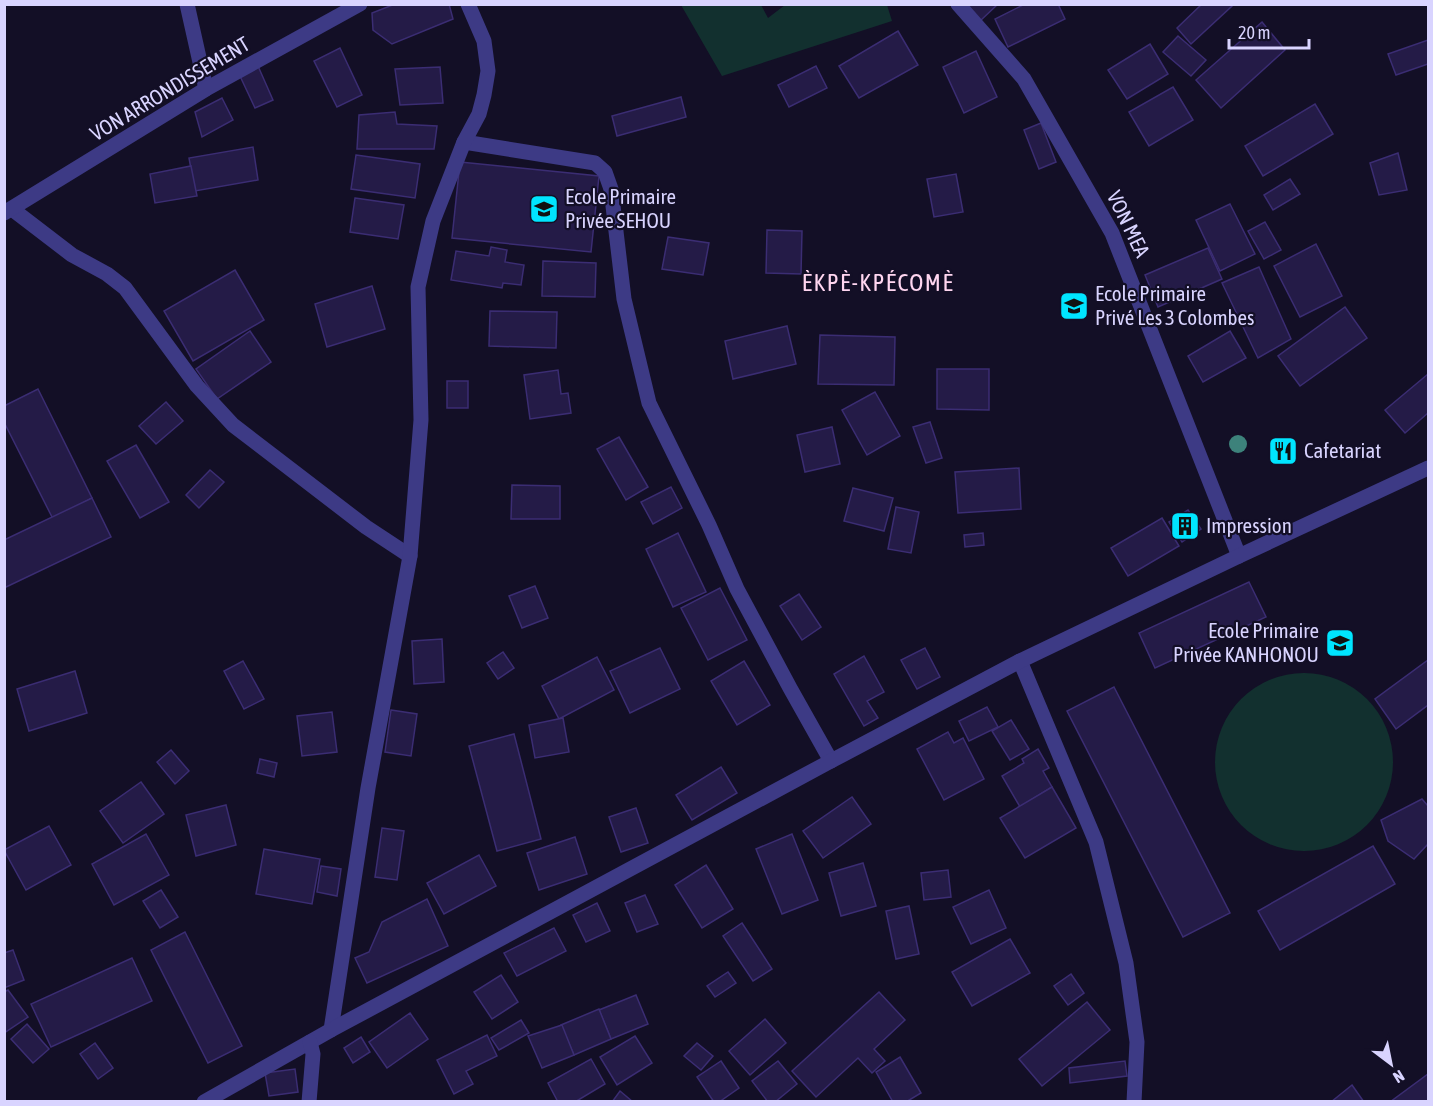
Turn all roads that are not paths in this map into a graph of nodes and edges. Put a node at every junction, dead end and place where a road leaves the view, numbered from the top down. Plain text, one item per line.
1 (186, 4) edge
2 (360, 4) edge
3 (468, 4) edge
4 (958, 4) edge
5 (206, 89) junction
6 (464, 142) junction
7 (8, 211) edge
8 (1428, 468) edge
9 (410, 556) junction
10 (1239, 556) junction
11 (1020, 661) junction
12 (831, 761) junction
13 (331, 1030) junction
14 (310, 1042) junction
15 (204, 1101) edge
16 (309, 1101) edge
17 (1134, 1101) edge

1 - 5 street
2 - 5 street, VON ARRONDISSEMENT
3 - 6 street
4 - 10 street, VON MEA
5 - 7 street, VON ARRONDISSEMENT
6 - 9 street
6 - 12 street
7 - 9 street
8 - 10 street
9 - 13 street
10 - 11 street
11 - 12 street
11 - 17 street
12 - 13 street
13 - 14 street
14 - 15 street
14 - 16 street

